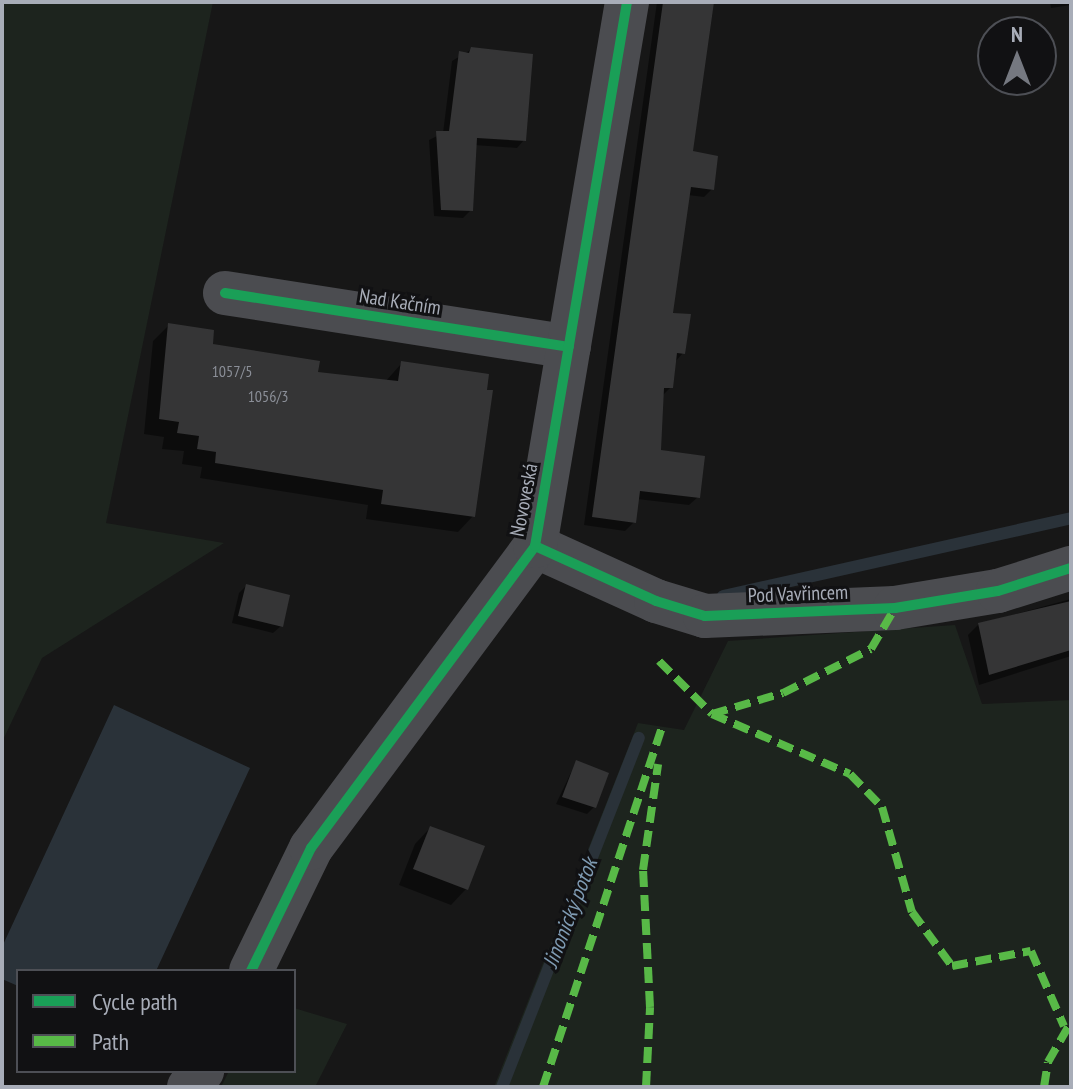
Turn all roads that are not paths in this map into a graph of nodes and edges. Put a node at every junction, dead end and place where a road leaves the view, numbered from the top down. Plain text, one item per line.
1 (627, 2) edge
2 (225, 293) dead end
3 (569, 347) junction
4 (535, 546) junction
5 (1071, 568) edge
6 (252, 969) edge

1 - 3 street, Novoveská
2 - 3 street, Nad Kačním
3 - 4 street, Novoveská
4 - 5 street, Pod Vavřincem
4 - 6 street, Novoveská

